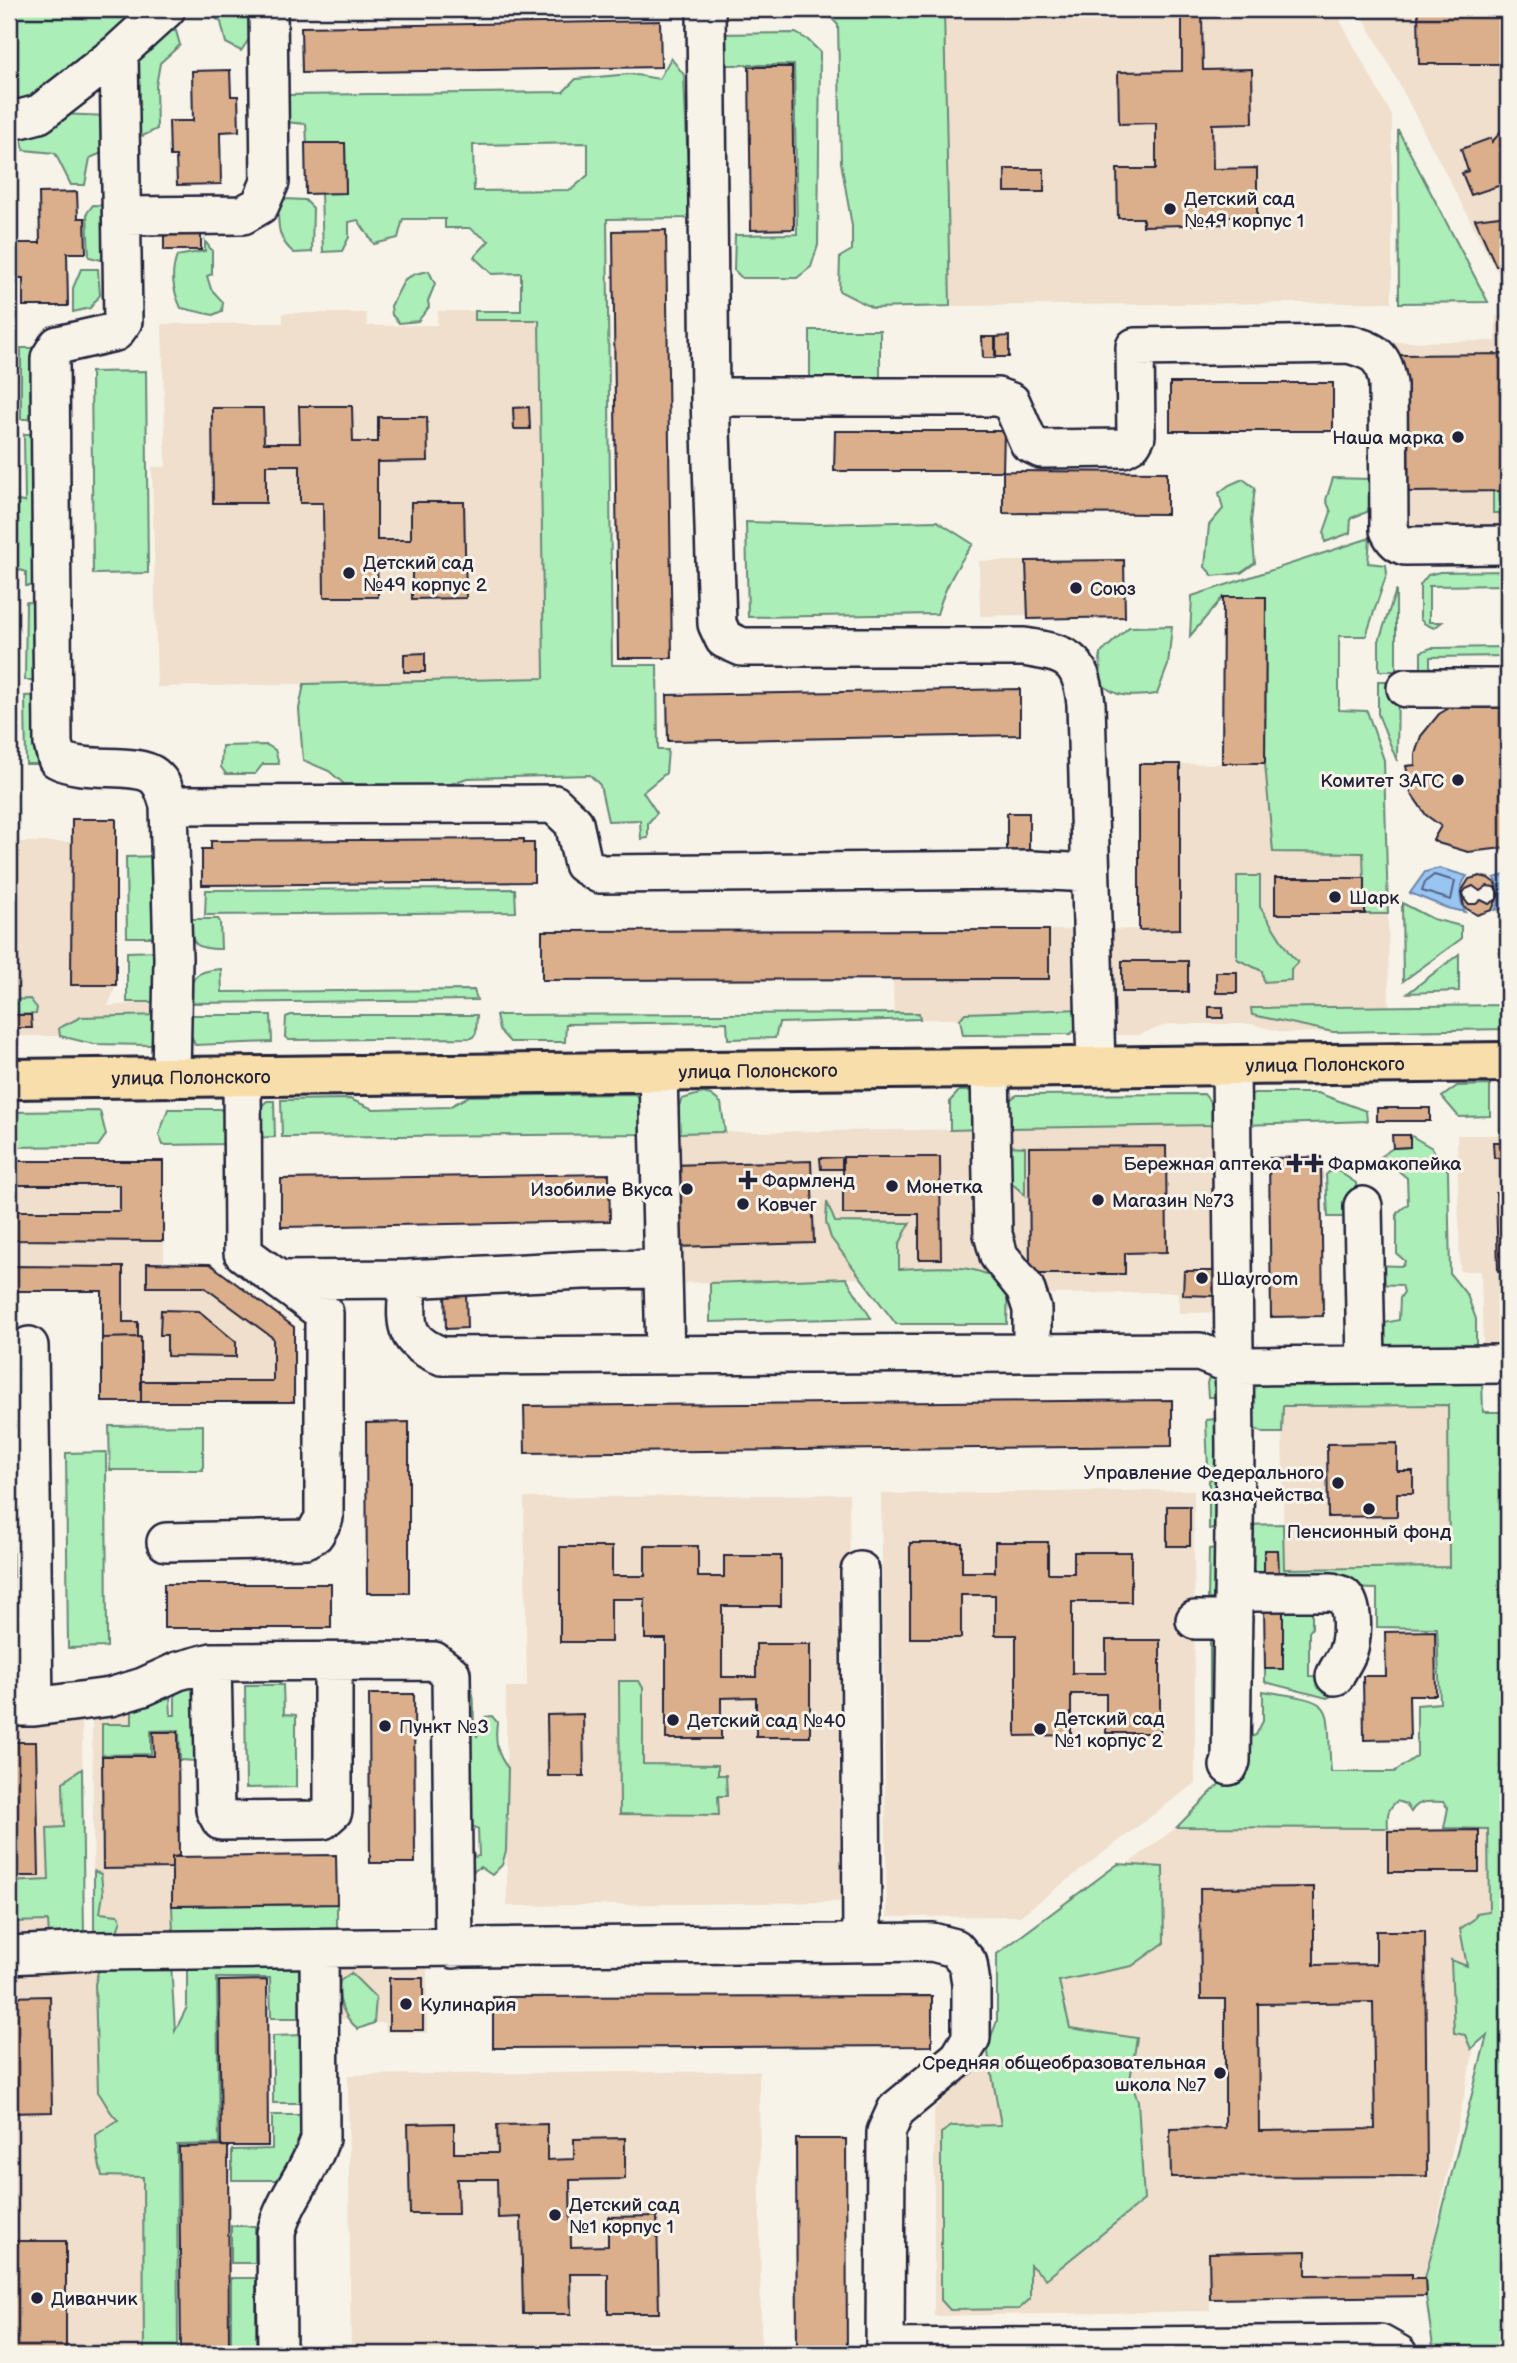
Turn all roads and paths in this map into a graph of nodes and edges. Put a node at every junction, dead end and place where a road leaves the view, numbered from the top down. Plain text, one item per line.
1 (166, 9) edge
2 (268, 9) edge
3 (706, 9) edge
4 (119, 52) junction
5 (9, 119) edge
6 (123, 216) junction
7 (710, 397) junction
8 (1508, 545) edge
9 (1406, 688) dead end
10 (1508, 688) edge
11 (169, 805) junction
12 (1090, 873) junction
13 (1508, 1062) edge
14 (1231, 1065) junction
15 (1096, 1067) junction
16 (990, 1068) junction
17 (658, 1072) junction
18 (242, 1077) junction
19 (171, 1078) junction
20 (9, 1079) edge
21 (1363, 1206) dead end
22 (663, 1269) junction
23 (408, 1279) junction
24 (280, 1280) junction
25 (29, 1346) dead end
26 (1032, 1353) junction
27 (665, 1355) junction
28 (1508, 1364) edge
29 (1235, 1366) junction
30 (1366, 1366) junction
31 (166, 1542) dead end
32 (860, 1571) dead end
33 (1233, 1606) junction
34 (1195, 1620) dead end
35 (212, 1662) junction
36 (333, 1663) junction
37 (1335, 1676) dead end
38 (21, 1707) edge
39 (1229, 1766) dead end
40 (862, 1943) junction
41 (454, 1949) junction
42 (319, 1950) junction
43 (9, 1955) edge
44 (885, 2351) edge
45 (277, 2354) edge
46 (1398, 2354) edge

1 - 4 street
2 - 6 street
3 - 7 street
4 - 5 street
4 - 6 street
6 - 11 street
7 - 8 street
7 - 12 street
9 - 10 street
11 - 12 street
11 - 19 street
12 - 15 street
13 - 14 main road, улица Полонского
14 - 15 main road, улица Полонского
14 - 29 street
15 - 16 main road, улица Полонского
16 - 17 main road, улица Полонского
16 - 26 street
17 - 18 main road, улица Полонского
17 - 22 street
18 - 19 main road, улица Полонского
18 - 24 street
19 - 20 main road, улица Полонского
21 - 30 street
22 - 23 street
22 - 27 street
23 - 24 street
23 - 27 street
24 - 31 street
25 - 38 street
26 - 27 street
26 - 29 street
28 - 30 street
29 - 30 street
29 - 33 street
32 - 40 street
33 - 34 street
33 - 37 street
33 - 39 street
35 - 36 street
35 - 36 street
35 - 38 street
36 - 41 street
40 - 41 street
40 - 44 street
41 - 42 street
42 - 43 street
42 - 45 street
44 - 46 street

